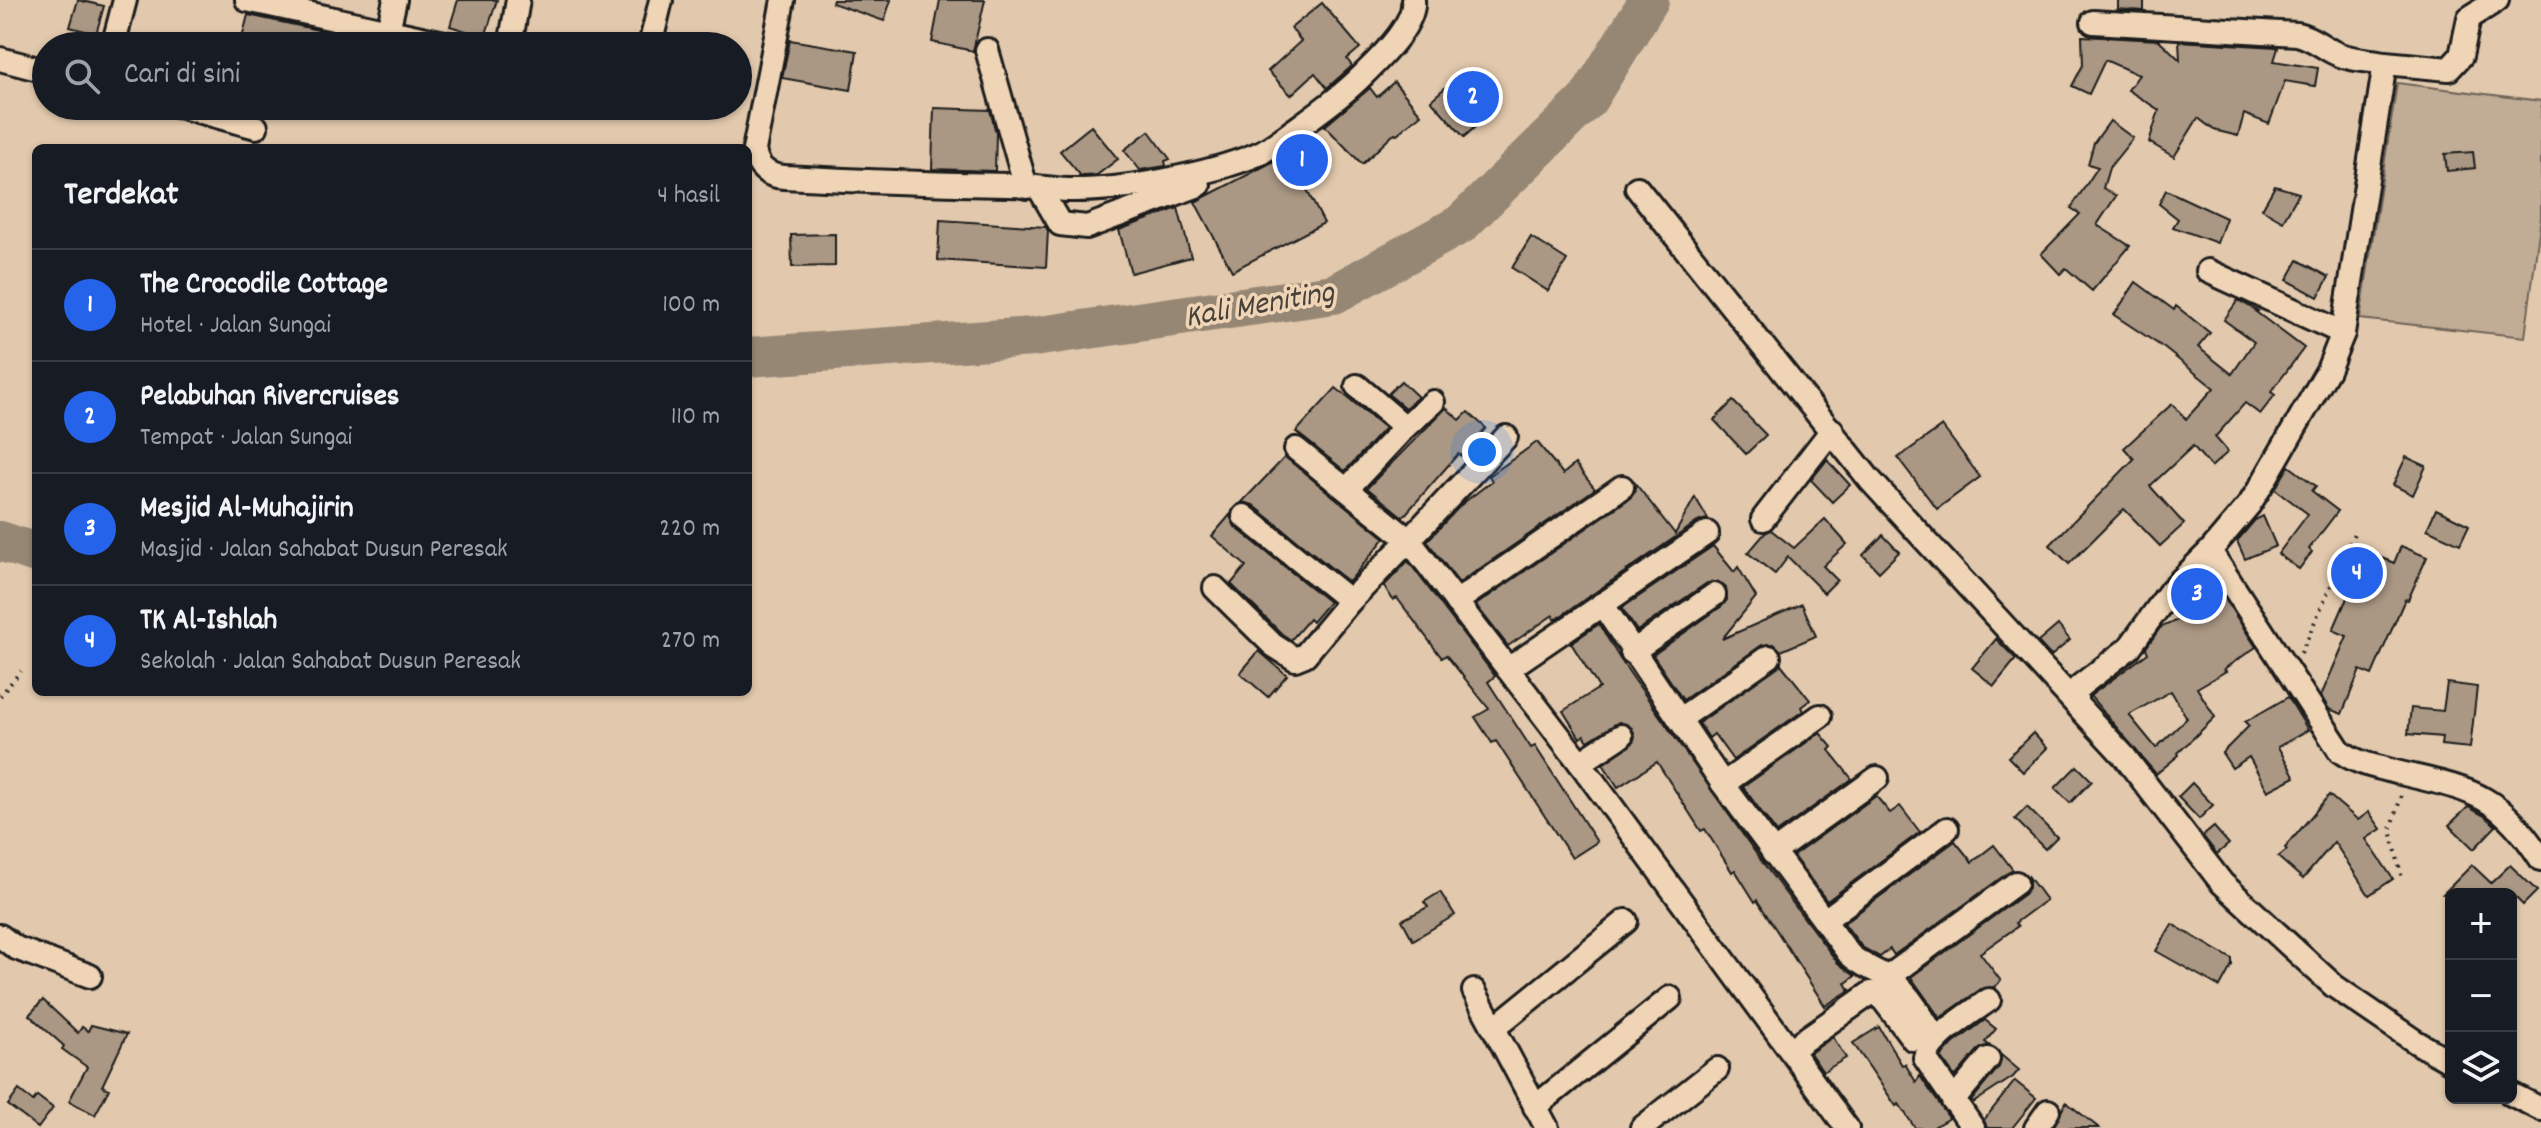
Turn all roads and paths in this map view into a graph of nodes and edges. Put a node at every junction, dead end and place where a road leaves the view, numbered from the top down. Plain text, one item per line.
1 (125, 0) edge
2 (247, 0) edge
3 (395, 0) edge
4 (518, 0) edge
5 (661, 0) edge
6 (783, 0) edge
7 (1413, 0) edge
8 (2497, 0) edge
9 (278, 3) edge
10 (2093, 22) dead end
11 (388, 30) junction
12 (117, 32) edge
13 (397, 32) edge
14 (512, 32) edge
15 (653, 32) edge
16 (987, 50) dead end
17 (0, 59) edge
18 (2385, 63) junction
19 (32, 67) edge
20 (230, 120) edge
21 (256, 127) dead end
22 (1199, 185) dead end
23 (1032, 187) junction
24 (1637, 188) dead end
25 (2208, 271) dead end
26 (2343, 333) junction
27 (1357, 386) dead end
28 (1433, 402) dead end
29 (1405, 427) junction
30 (1832, 430) junction
31 (1506, 437) dead end
32 (1296, 449) dead end
33 (1622, 487) dead end
34 (1347, 489) junction
35 (1244, 516) dead end
36 (1763, 519) dead end
37 (2356, 529) dead end
38 (1707, 533) dead end
39 (1409, 540) junction
40 (2210, 551) junction
41 (1215, 588) dead end
42 (1714, 595) dead end
43 (1350, 601) junction
44 (1456, 602) junction
45 (1602, 604) junction
46 (1632, 652) junction
47 (1769, 657) dead end
48 (1508, 669) junction
49 (21, 671) dead end
50 (2292, 678) junction
51 (0, 696) edge
52 (2076, 704) junction
53 (1820, 716) dead end
54 (1680, 719) junction
55 (1621, 736) dead end
56 (1580, 763) junction
57 (2410, 775) junction
58 (1877, 778) dead end
59 (1723, 784) junction
60 (1947, 829) dead end
61 (1773, 853) junction
62 (2541, 859) edge
63 (2402, 879) dead end
64 (2016, 883) dead end
65 (1825, 920) junction
66 (1626, 921) dead end
67 (0, 936) edge
68 (90, 976) dead end
69 (1888, 977) junction
70 (1474, 991) dead end
71 (1670, 998) dead end
72 (1989, 1000) dead end
73 (1494, 1028) junction
74 (1913, 1039) dead end
75 (1937, 1040) junction
76 (1790, 1050) junction
77 (2445, 1058) edge
78 (1988, 1059) dead end
79 (1717, 1069) dead end
80 (2517, 1097) edge
81 (1953, 1101) junction
82 (1535, 1107) junction
83 (2541, 1109) edge
84 (1547, 1128) edge
85 (1642, 1128) edge
86 (1847, 1128) edge
87 (1973, 1128) edge

1 - 12 street
2 - 9 street
3 - 11 street
4 - 14 street
5 - 15 street
6 - 23 street
7 - 23 street
8 - 18 street
9 - 11 street
10 - 18 street
11 - 13 street
16 - 23 street
17 - 19 street
18 - 26 street
20 - 21 street
22 - 23 street
24 - 30 street
25 - 26 street
26 - 40 street
27 - 29 street
28 - 29 street
29 - 34 street
30 - 36 street
30 - 52 street
31 - 39 street
32 - 34 street
33 - 44 street
34 - 39 street
35 - 43 street
37 - 50 path
38 - 45 street
39 - 43 street
39 - 44 street
40 - 50 street
40 - 52 street
41 - 43 street
42 - 46 street
44 - 48 street
45 - 46 street
45 - 48 street
46 - 54 street
47 - 54 street
48 - 56 street
49 - 51 path
50 - 57 street
52 - 77 street
53 - 59 street
54 - 59 street
55 - 56 street
56 - 76 street
57 - 62 street
57 - 63 path
58 - 61 street
59 - 61 street
60 - 65 street
61 - 65 street
64 - 69 street
65 - 69 street
66 - 73 street
67 - 68 street
69 - 75 street
70 - 73 street
71 - 82 street
72 - 75 street
73 - 82 street
74 - 76 street
75 - 81 street
76 - 86 street
78 - 81 street
79 - 85 street
80 - 83 street
81 - 87 street
82 - 84 street

